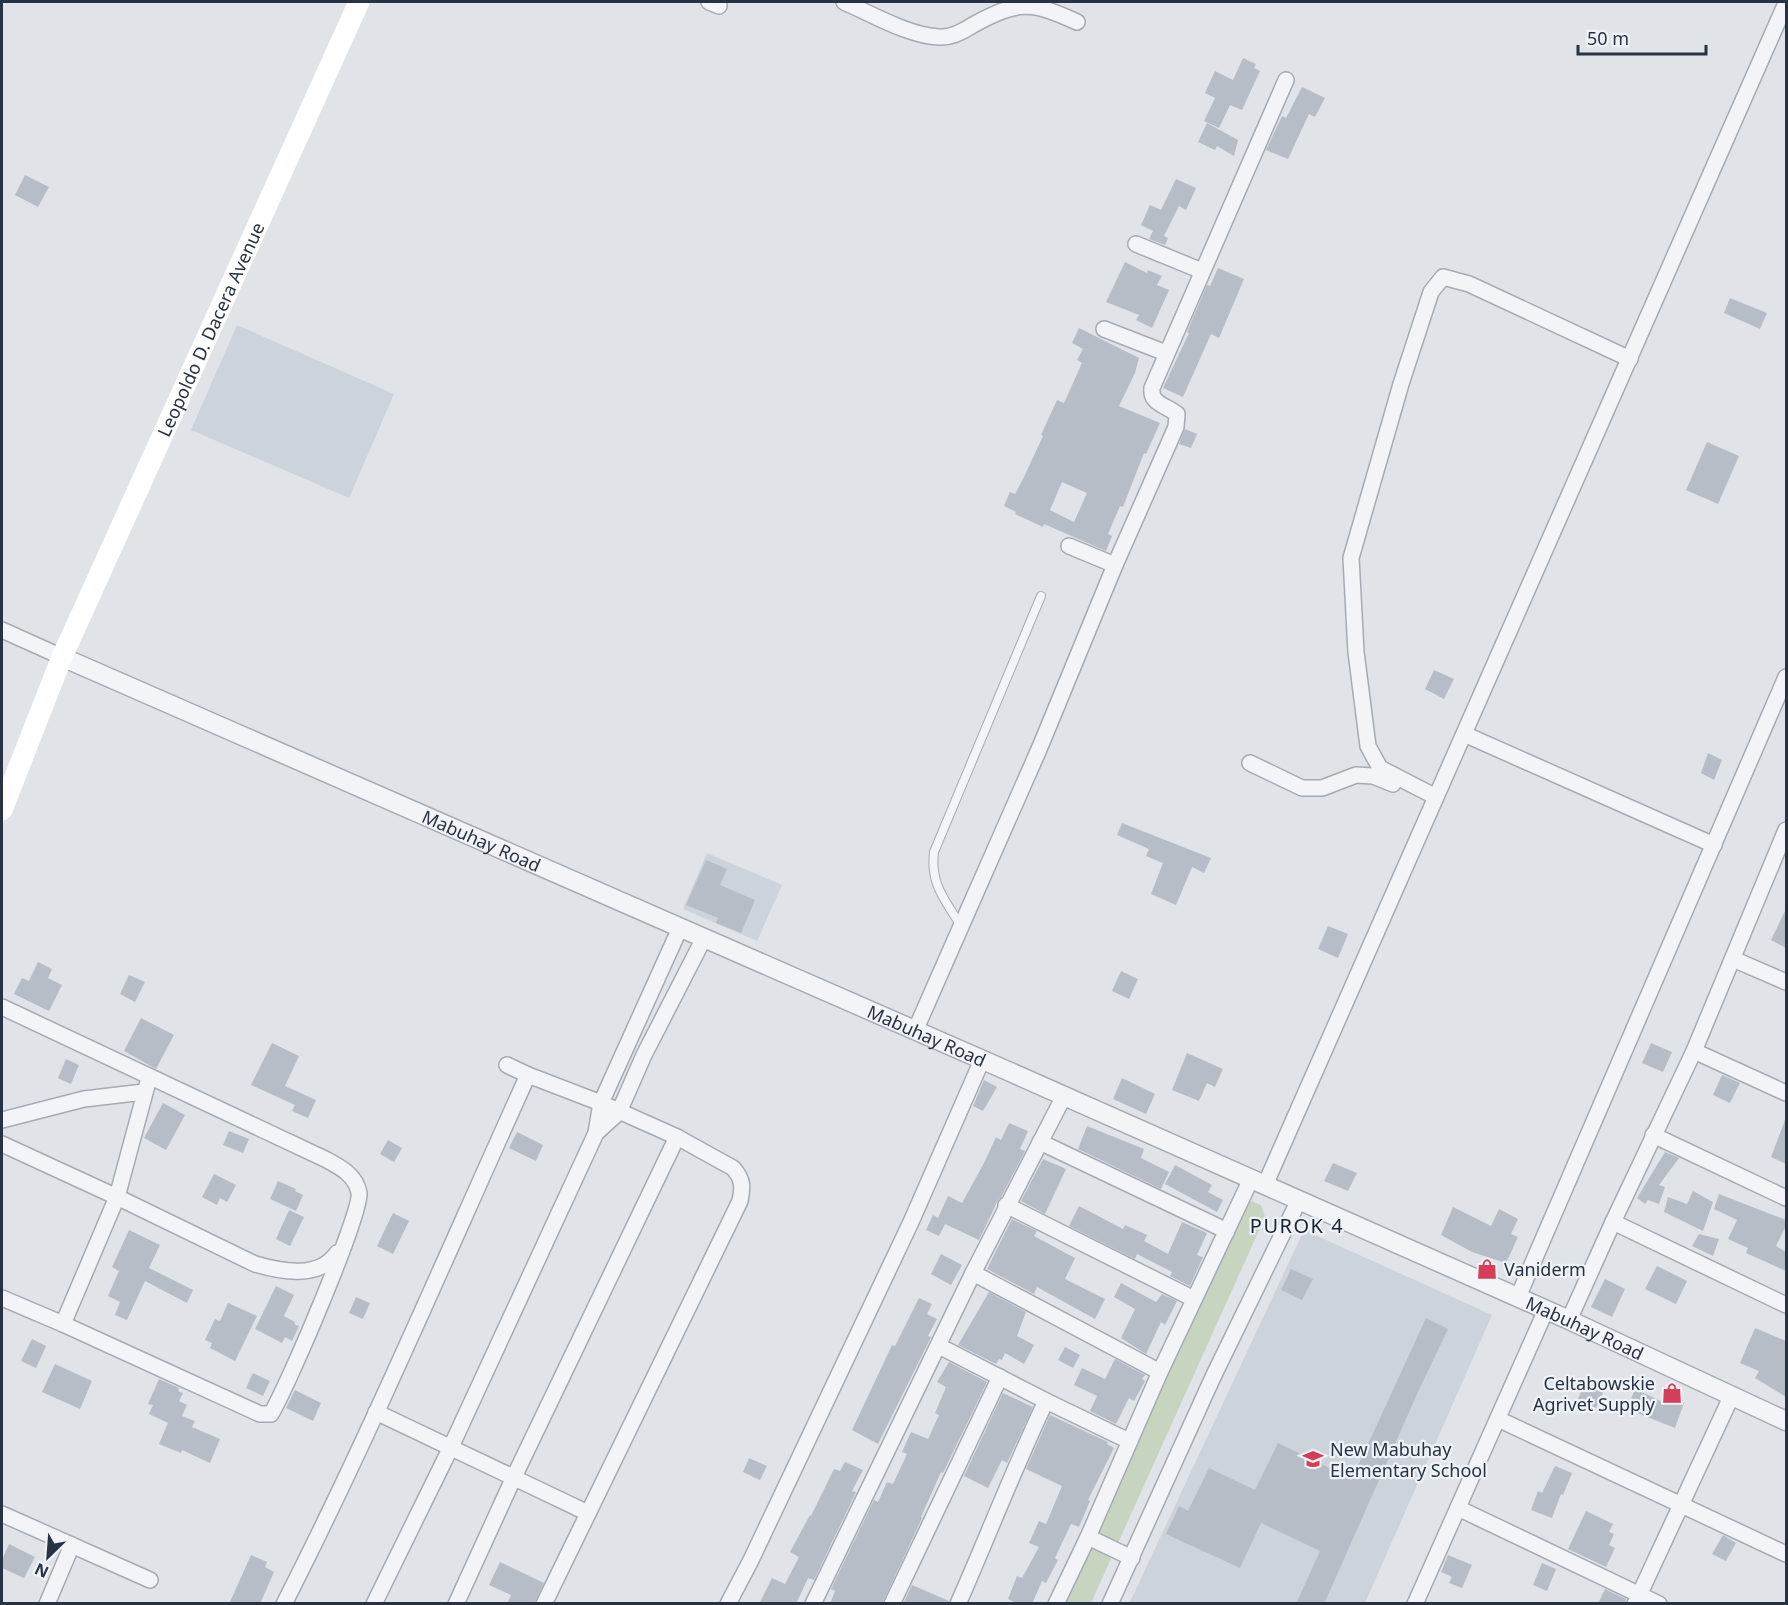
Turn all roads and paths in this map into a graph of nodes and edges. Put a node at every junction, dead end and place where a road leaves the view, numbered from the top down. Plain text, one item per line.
1 (359, 2) edge
2 (844, 2) edge
3 (1786, 3) edge
4 (1077, 22) dead end
5 (1286, 80) dead end
6 (1136, 244) dead end
7 (1202, 271) junction
8 (1104, 329) dead end
9 (1166, 353) junction
10 (1630, 359) junction
11 (1069, 546) dead end
12 (1115, 565) junction
13 (1041, 596) dead end
14 (2, 630) edge
15 (62, 657) junction
16 (1786, 677) edge
17 (1464, 734) junction
18 (1250, 763) dead end
19 (1435, 800) junction
20 (2, 810) edge
21 (1786, 830) edge
22 (1714, 845) junction
23 (962, 926) junction
24 (680, 928) junction
25 (704, 938) junction
26 (1733, 959) junction
27 (1786, 982) edge
28 (2, 1007) edge
29 (915, 1031) junction
30 (626, 1046) junction
31 (1694, 1051) junction
32 (644, 1055) junction
33 (982, 1060) junction
34 (507, 1065) dead end
35 (528, 1075) junction
36 (147, 1085) junction
37 (1786, 1093) edge
38 (1064, 1096) junction
39 (601, 1103) junction
40 (619, 1112) junction
41 (2, 1120) edge
42 (596, 1133) junction
43 (1653, 1135) junction
44 (677, 1137) junction
45 (1040, 1142) junction
46 (2, 1144) edge
47 (1258, 1182) junction
48 (117, 1197) junction
49 (1786, 1198) edge
50 (1299, 1200) junction
51 (1006, 1205) junction
52 (1613, 1222) junction
53 (1227, 1231) junction
54 (343, 1245) junction
55 (973, 1273) junction
56 (1518, 1297) junction
57 (2, 1298) edge
58 (1194, 1299) junction
59 (1786, 1305) edge
60 (1546, 1310) junction
61 (1569, 1320) junction
62 (63, 1324) junction
63 (939, 1346) junction
64 (1160, 1372) junction
65 (1000, 1377) junction
66 (1732, 1395) junction
67 (1046, 1401) junction
68 (376, 1412) junction
69 (1498, 1419) junction
70 (1786, 1421) edge
71 (1129, 1441) junction
72 (450, 1449) junction
73 (514, 1477) junction
74 (1681, 1503) junction
75 (1458, 1508) junction
76 (588, 1513) junction
77 (2, 1514) edge
78 (1088, 1537) junction
79 (72, 1545) junction
80 (1786, 1554) edge
81 (1132, 1557) junction
82 (150, 1580) dead end
83 (1637, 1599) edge
84 (1421, 1602) edge
85 (47, 1604) edge
86 (284, 1604) edge
87 (374, 1604) edge
88 (456, 1604) edge
89 (544, 1604) edge
90 (728, 1604) edge
91 (813, 1604) edge
92 (892, 1604) edge
93 (958, 1604) edge
94 (1056, 1604) edge
95 (1110, 1604) edge
96 (1659, 1604) edge

1 - 15 main road, Leopoldo D. Dacera Avenue
2 - 4 street
3 - 10 street
5 - 7 street
6 - 7 street
7 - 9 street
8 - 9 street
9 - 12 street
10 - 17 street
10 - 19 street
11 - 12 street
12 - 23 street
13 - 23 lane
14 - 15 street
15 - 20 main road, Leopoldo D. Dacera Avenue
15 - 24 street, Mabuhay Road
16 - 22 street
17 - 19 street
17 - 22 street
18 - 19 street
19 - 47 street
21 - 26 street
22 - 56 street
23 - 29 street
24 - 25 street, Mabuhay Road
24 - 30 street
25 - 29 street, Mabuhay Road
25 - 32 street
26 - 27 street
26 - 31 street
28 - 36 street
29 - 33 street, Mabuhay Road
30 - 32 street
30 - 39 street
31 - 37 street
31 - 43 street
32 - 40 street
33 - 38 street, Mabuhay Road
33 - 90 street
34 - 35 street
35 - 39 street
35 - 68 street
36 - 41 street
36 - 48 street
36 - 54 street
38 - 45 street
38 - 47 street, Mabuhay Road
39 - 40 street
39 - 42 street
40 - 42 street
40 - 44 street
42 - 72 street
43 - 49 street
43 - 52 street
44 - 73 street
44 - 76 street
45 - 51 street
45 - 53 street
46 - 48 street
47 - 50 street, Mabuhay Road
47 - 53 street
48 - 54 street
48 - 62 street
50 - 56 street, Mabuhay Road
50 - 81 street
51 - 55 street
51 - 58 street
52 - 59 street
52 - 61 street
53 - 58 street
54 - 62 street
55 - 63 street
55 - 64 street
56 - 60 street, Mabuhay Road
57 - 62 street
58 - 64 street
60 - 61 street, Mabuhay Road
60 - 69 street
61 - 66 street, Mabuhay Road
63 - 65 street
63 - 91 street
64 - 71 street
65 - 67 street
65 - 92 street
66 - 70 street, Mabuhay Road
66 - 74 street
67 - 71 street
67 - 93 street
68 - 72 street
68 - 86 street
69 - 74 street
69 - 75 street
71 - 78 street
72 - 73 street
72 - 87 street
73 - 76 street
73 - 88 street
74 - 80 street
74 - 83 street
75 - 83 street
75 - 84 street
76 - 89 street
77 - 79 street
78 - 81 street
78 - 94 street
79 - 82 street
79 - 85 street
81 - 95 street
83 - 96 street

